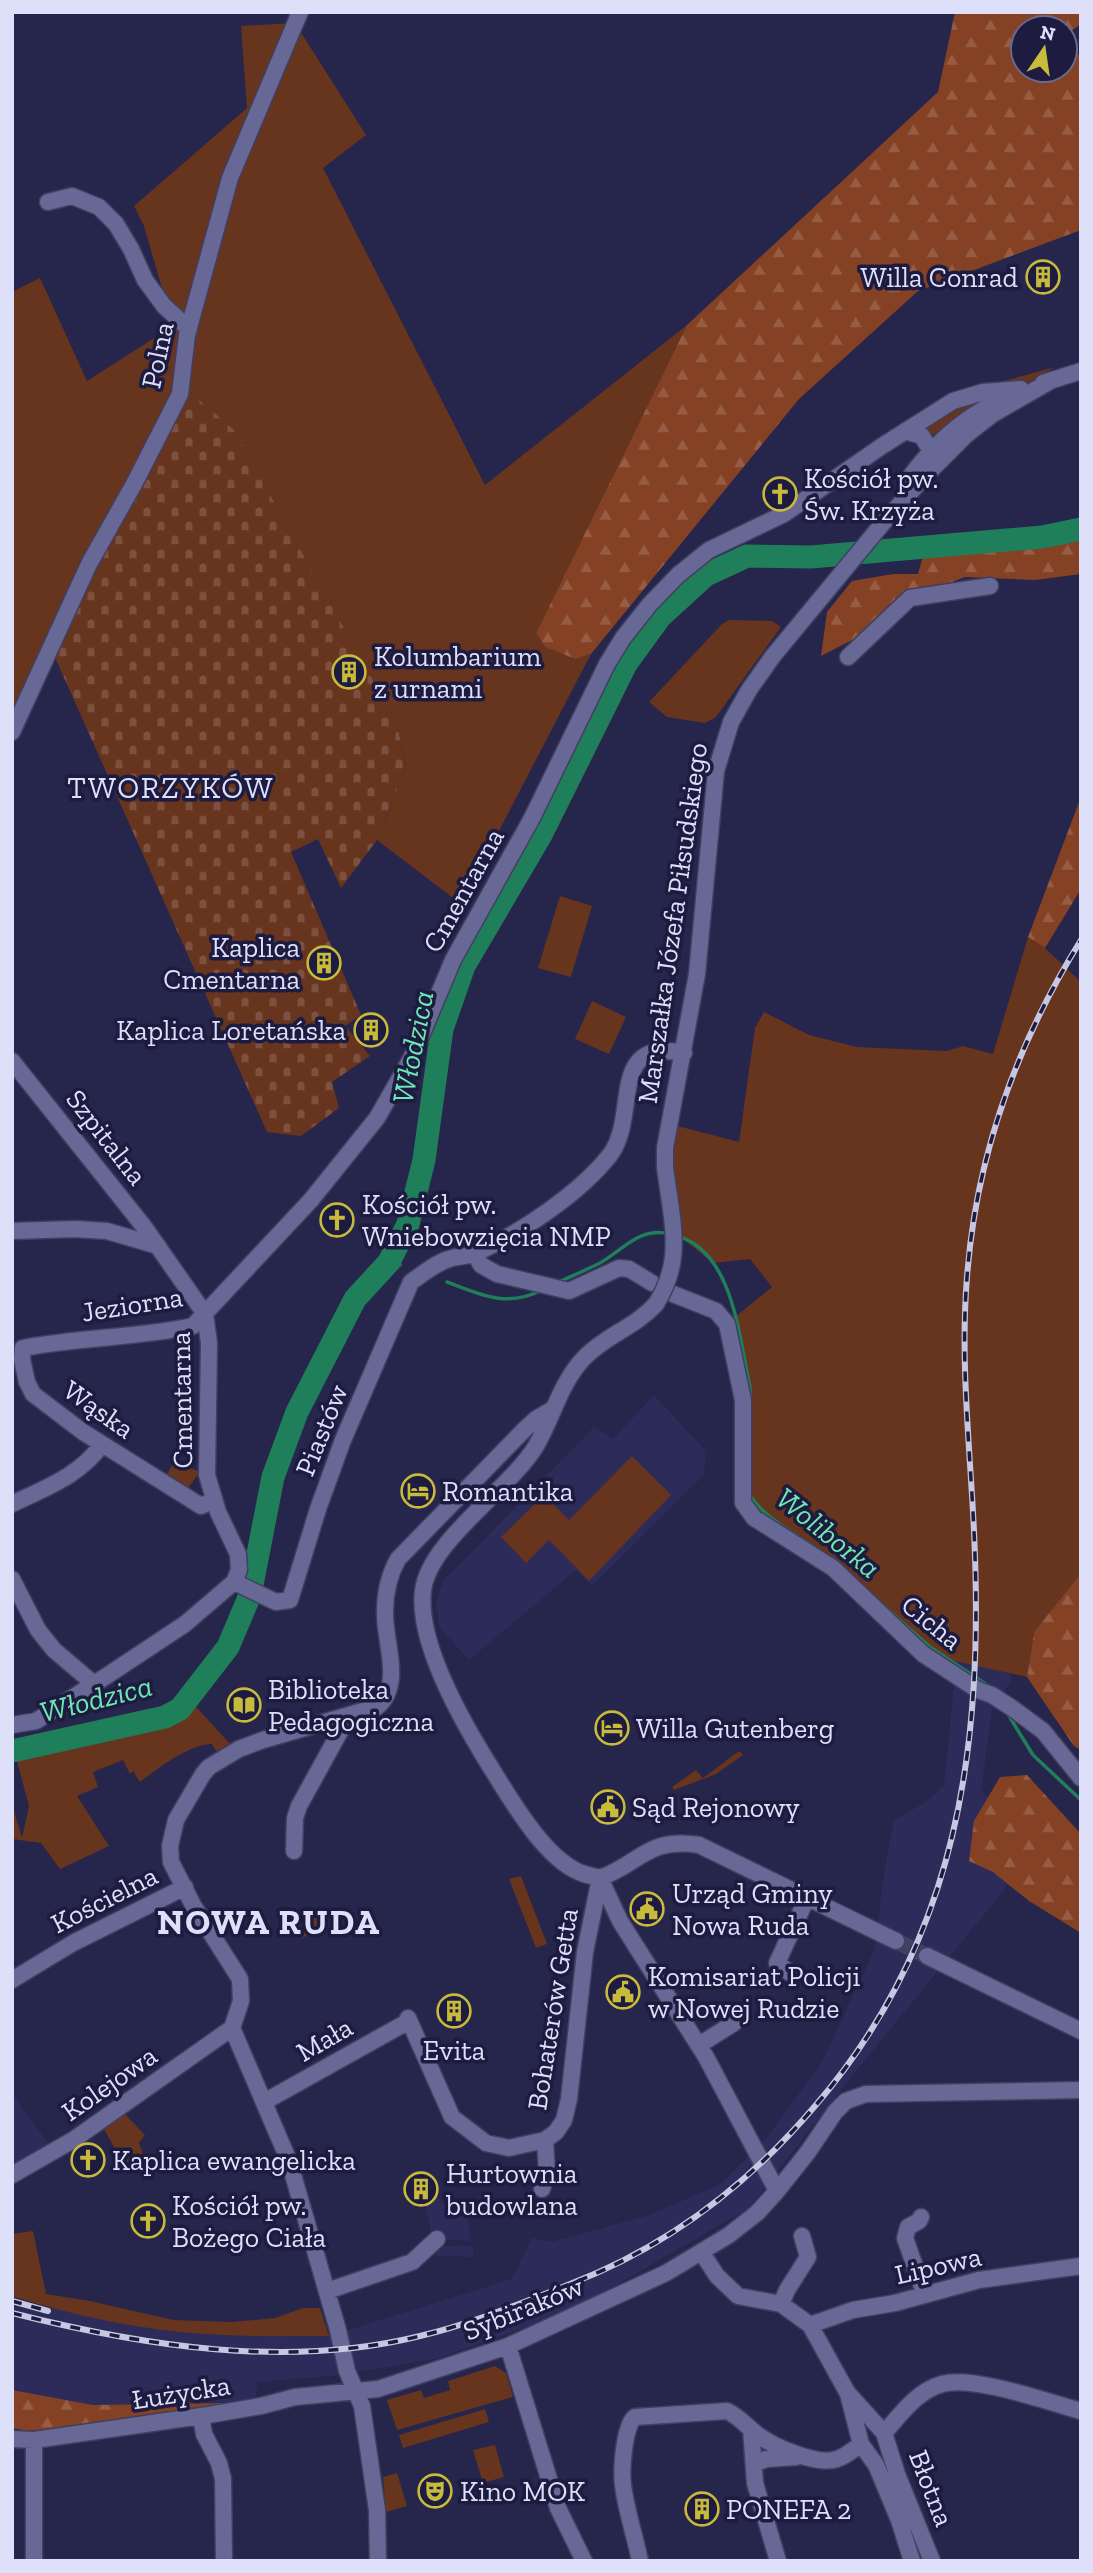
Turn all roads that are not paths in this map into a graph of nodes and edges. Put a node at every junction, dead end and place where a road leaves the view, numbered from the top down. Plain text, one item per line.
1 (300, 12) edge
2 (48, 202) dead end
3 (189, 329) junction
4 (1081, 371) edge
5 (1052, 380) junction
6 (1021, 389) junction
7 (905, 431) junction
8 (930, 454) junction
9 (903, 500) junction
10 (883, 523) junction
11 (989, 586) dead end
12 (849, 657) dead end
13 (12, 732) edge
14 (684, 1053) junction
15 (12, 1061) edge
16 (12, 1231) edge
17 (158, 1246) junction
18 (480, 1251) junction
19 (205, 1314) junction
20 (23, 1348) joint
21 (553, 1409) junction
22 (102, 1444) junction
23 (214, 1500) junction
24 (12, 1504) edge
25 (12, 1579) edge
26 (237, 1583) junction
27 (94, 1684) junction
28 (12, 1726) edge
29 (342, 1728) dead end
30 (1081, 1778) edge
31 (294, 1850) dead end
32 (600, 1878) junction
33 (185, 1887) junction
34 (807, 1898) junction
35 (895, 1941) tunnel mouth
36 (927, 1956) tunnel mouth
37 (793, 1975) dead end
38 (12, 1980) edge
39 (408, 2020) joint
40 (734, 2023) dead end
41 (232, 2028) junction
42 (1081, 2031) edge
43 (699, 2045) junction
44 (1081, 2090) edge
45 (264, 2102) junction
46 (545, 2140) junction
47 (12, 2175) edge
48 (542, 2189) dead end
49 (777, 2191) junction
50 (921, 2217) dead end
51 (802, 2236) dead end
52 (437, 2239) dead end
53 (702, 2253) junction
54 (1081, 2266) edge
55 (327, 2291) junction
56 (925, 2295) junction
57 (781, 2304) junction
58 (810, 2325) junction
59 (508, 2346) junction
60 (357, 2389) junction
61 (847, 2392) junction
62 (1081, 2411) edge
63 (201, 2416) junction
64 (751, 2429) junction
65 (884, 2433) junction
66 (12, 2439) edge
67 (34, 2440) junction
68 (861, 2444) junction
69 (805, 2456) junction
70 (754, 2464) junction
71 (34, 2561) edge
72 (224, 2561) edge
73 (378, 2561) edge
74 (584, 2561) edge
75 (640, 2561) edge
76 (778, 2561) edge
77 (912, 2561) edge
78 (932, 2561) edge

1 - 3 street, Polna
2 - 3 street
3 - 13 street, Polna
4 - 5 street
5 - 6 street
5 - 9 street
6 - 7 street, Cmentarna
6 - 8 street
7 - 8 street
7 - 19 street, Cmentarna
8 - 9 street
8 - 10 street
9 - 10 street
10 - 14 street, Marszałka Józefa Piłsudskiego
11 - 12 street
14 - 18 street
14 - 21 street, Marszałka Józefa Piłsudskiego, bridge
15 - 17 street, Szpitalna
16 - 17 street
17 - 19 street, Szpitalna
18 - 26 street, Piastów
18 - 30 street, Cicha
19 - 20 street, Jeziorna
19 - 23 street, Cmentarna
20 - 22 street, Wąska
21 - 32 street
21 - 33 street
22 - 23 street, Wąska
22 - 24 street
23 - 26 street, Cmentarna
25 - 27 street
26 - 27 street
27 - 28 street
29 - 31 street
32 - 34 street
32 - 43 street
32 - 46 street, Bohaterów Getta
33 - 38 street, Kościelna
33 - 41 street
34 - 35 street
34 - 37 street
36 - 42 street
39 - 45 street, Mała
39 - 46 street, Bohaterów Getta
40 - 43 street
41 - 45 street
41 - 47 street, Kolejowa
43 - 49 street
44 - 49 street, Sybiraków
45 - 55 street
46 - 48 street
49 - 53 street, Sybiraków
50 - 56 street
51 - 57 street
52 - 55 street
53 - 57 street
53 - 59 street, Sybiraków
54 - 56 street, Lipowa
55 - 60 street
56 - 58 street, Lipowa
57 - 58 street
58 - 61 street
59 - 60 street, Sybiraków
59 - 74 street
60 - 63 street, Łużycka
60 - 73 street
61 - 65 street
61 - 68 street
62 - 65 street
63 - 67 street, Łużycka
63 - 72 street
64 - 69 street
64 - 70 street
64 - 75 street
65 - 78 street, Błotna
66 - 67 street, Łużycka
67 - 71 street
68 - 69 street
68 - 77 street
69 - 70 street
70 - 76 street

